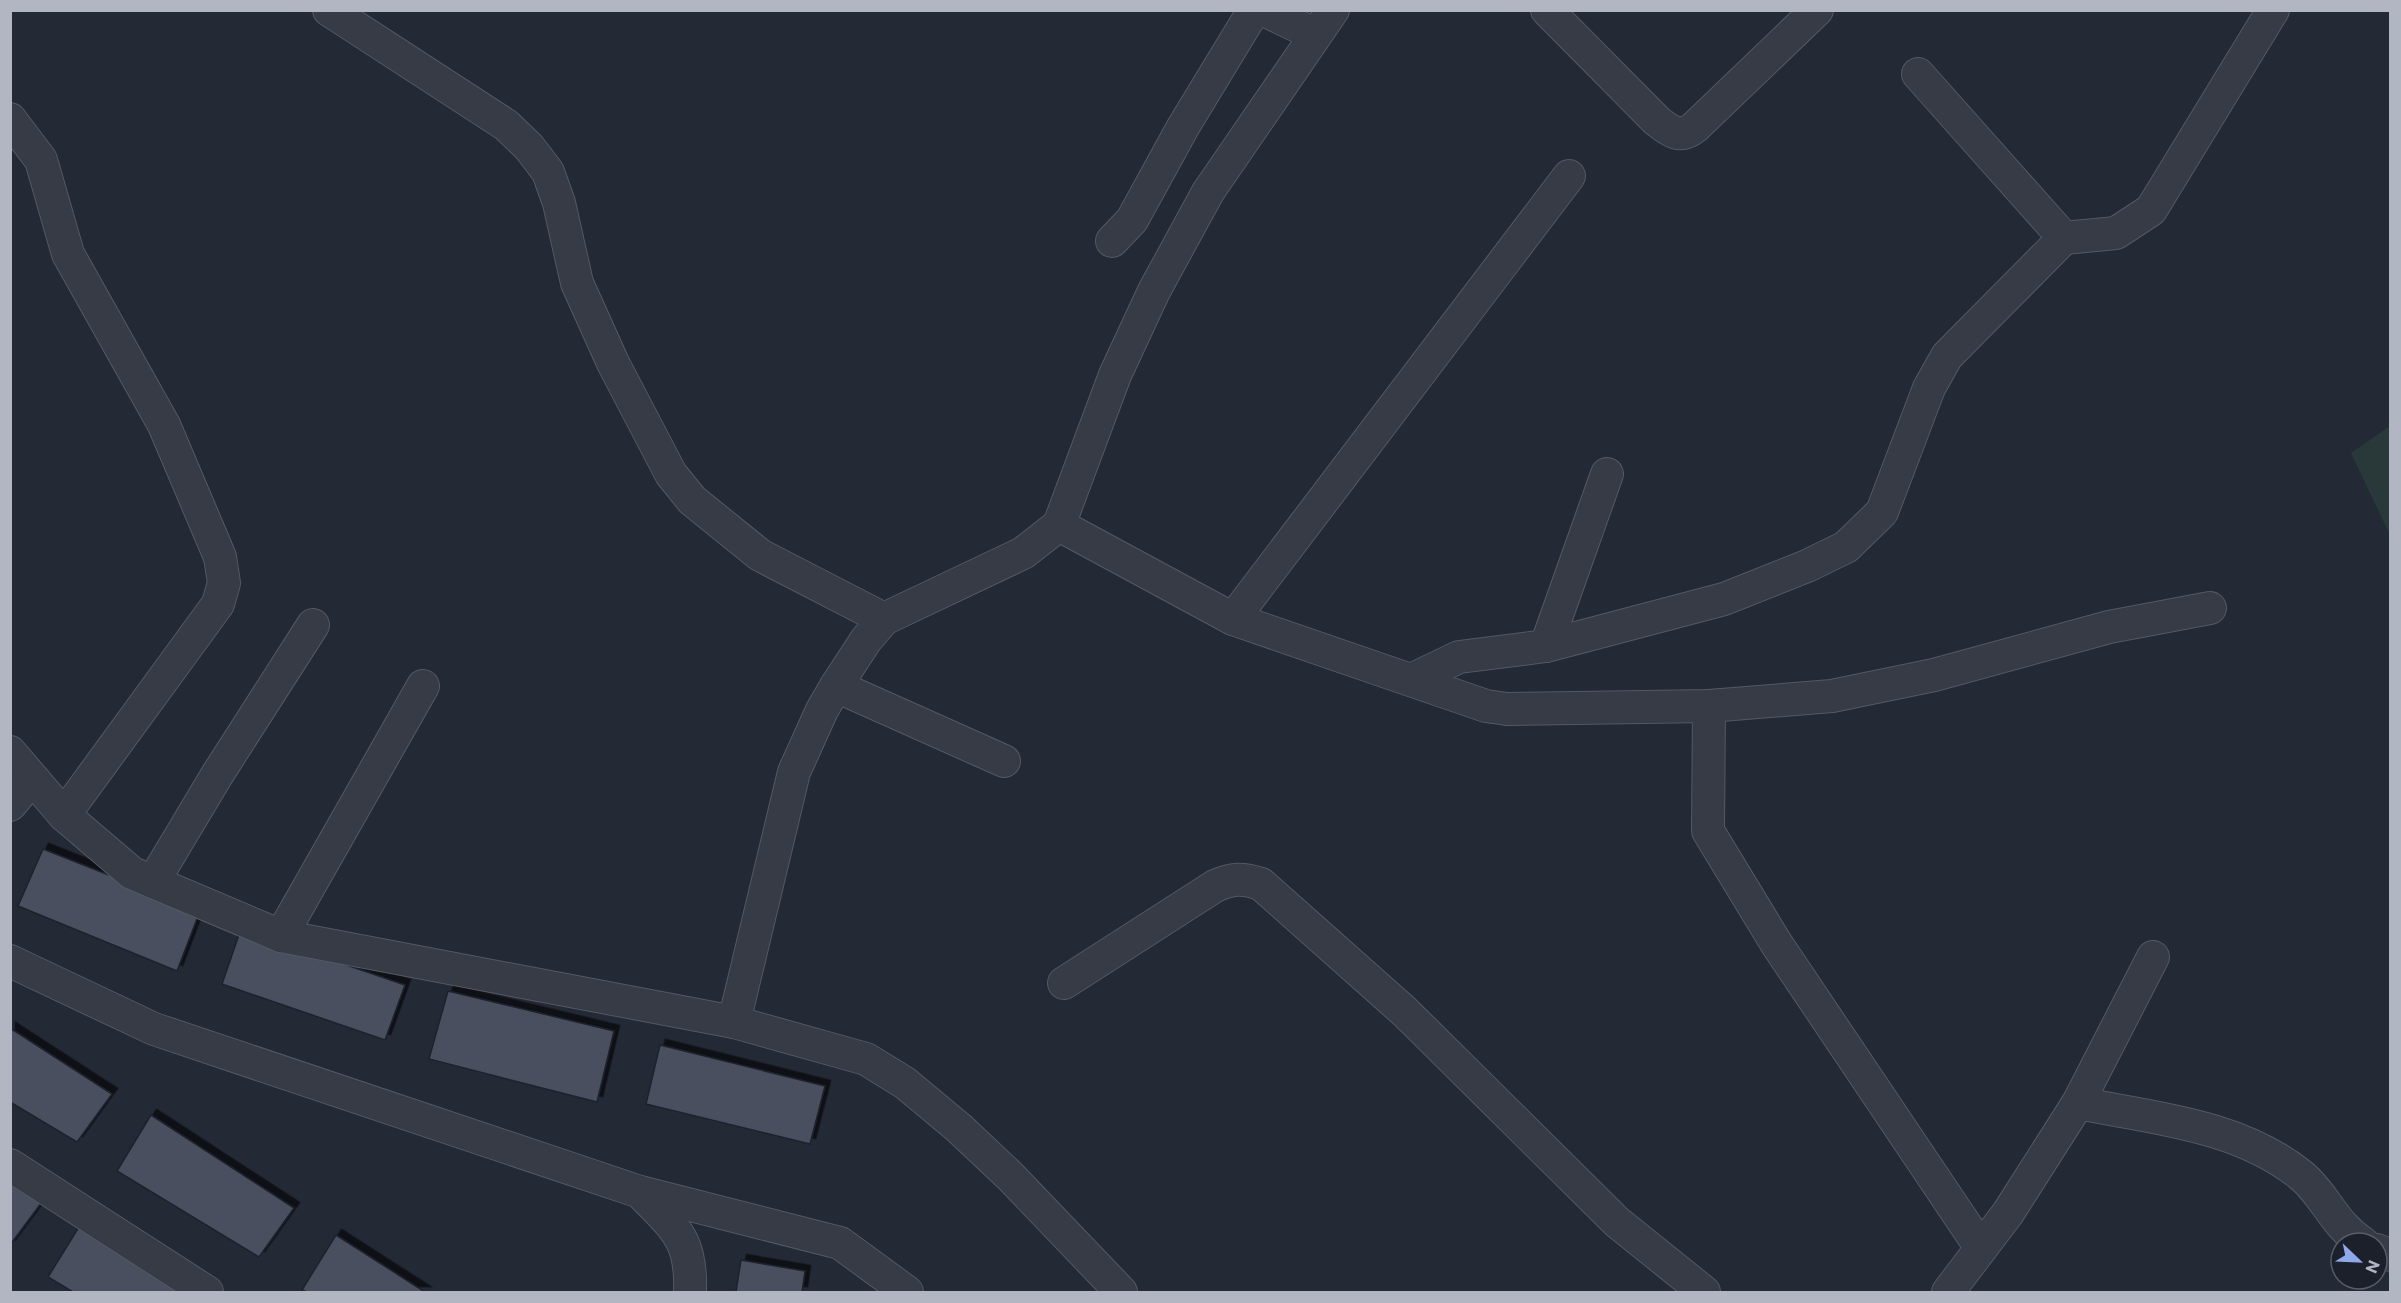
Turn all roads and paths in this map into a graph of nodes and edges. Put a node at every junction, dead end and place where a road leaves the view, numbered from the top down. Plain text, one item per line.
1 (329, 10) edge
2 (1254, 10) edge
3 (1264, 10) edge
4 (1547, 10) edge
5 (1817, 10) edge
6 (2273, 10) edge
7 (1324, 22) edge
8 (1918, 74) dead end
9 (10, 119) edge
10 (1569, 176) dead end
11 (2064, 238) junction
12 (1112, 241) dead end
13 (1607, 474) dead end
14 (1059, 525) junction
15 (2210, 608) dead end
16 (884, 619) junction
17 (1233, 619) junction
18 (313, 625) dead end
19 (1546, 646) junction
20 (1413, 679) junction
21 (423, 686) dead end
22 (836, 686) junction
23 (1708, 706) junction
24 (10, 752) edge
25 (1004, 761) dead end
26 (32, 779) junction
27 (10, 805) edge
28 (64, 816) junction
29 (153, 882) junction
30 (281, 936) junction
31 (2153, 957) dead end
32 (10, 961) edge
33 (1064, 983) dead end
34 (734, 1022) junction
35 (2078, 1103) junction
36 (10, 1165) edge
37 (640, 1192) junction
38 (2345, 1231) edge
39 (1981, 1248) junction
40 (207, 1293) edge
41 (690, 1293) edge
42 (907, 1293) edge
43 (1121, 1293) edge
44 (1704, 1293) edge
45 (1948, 1293) edge

1 - 16 street
2 - 12 street
3 - 7 street
4 - 5 street
6 - 11 street
7 - 14 street
8 - 11 street
9 - 28 street
10 - 17 street
11 - 19 street
13 - 19 street
14 - 16 street
14 - 17 street
15 - 23 street
16 - 22 street
17 - 20 street
18 - 29 street
19 - 20 street
20 - 23 street
21 - 30 street
22 - 25 street
22 - 34 street
23 - 39 street
24 - 26 street
26 - 27 street
26 - 28 street
28 - 29 street
29 - 30 street
30 - 34 street
31 - 35 street
32 - 37 street
33 - 44 street
34 - 43 street
35 - 38 street
35 - 39 street
36 - 40 street
37 - 41 street
37 - 42 street
39 - 45 street

